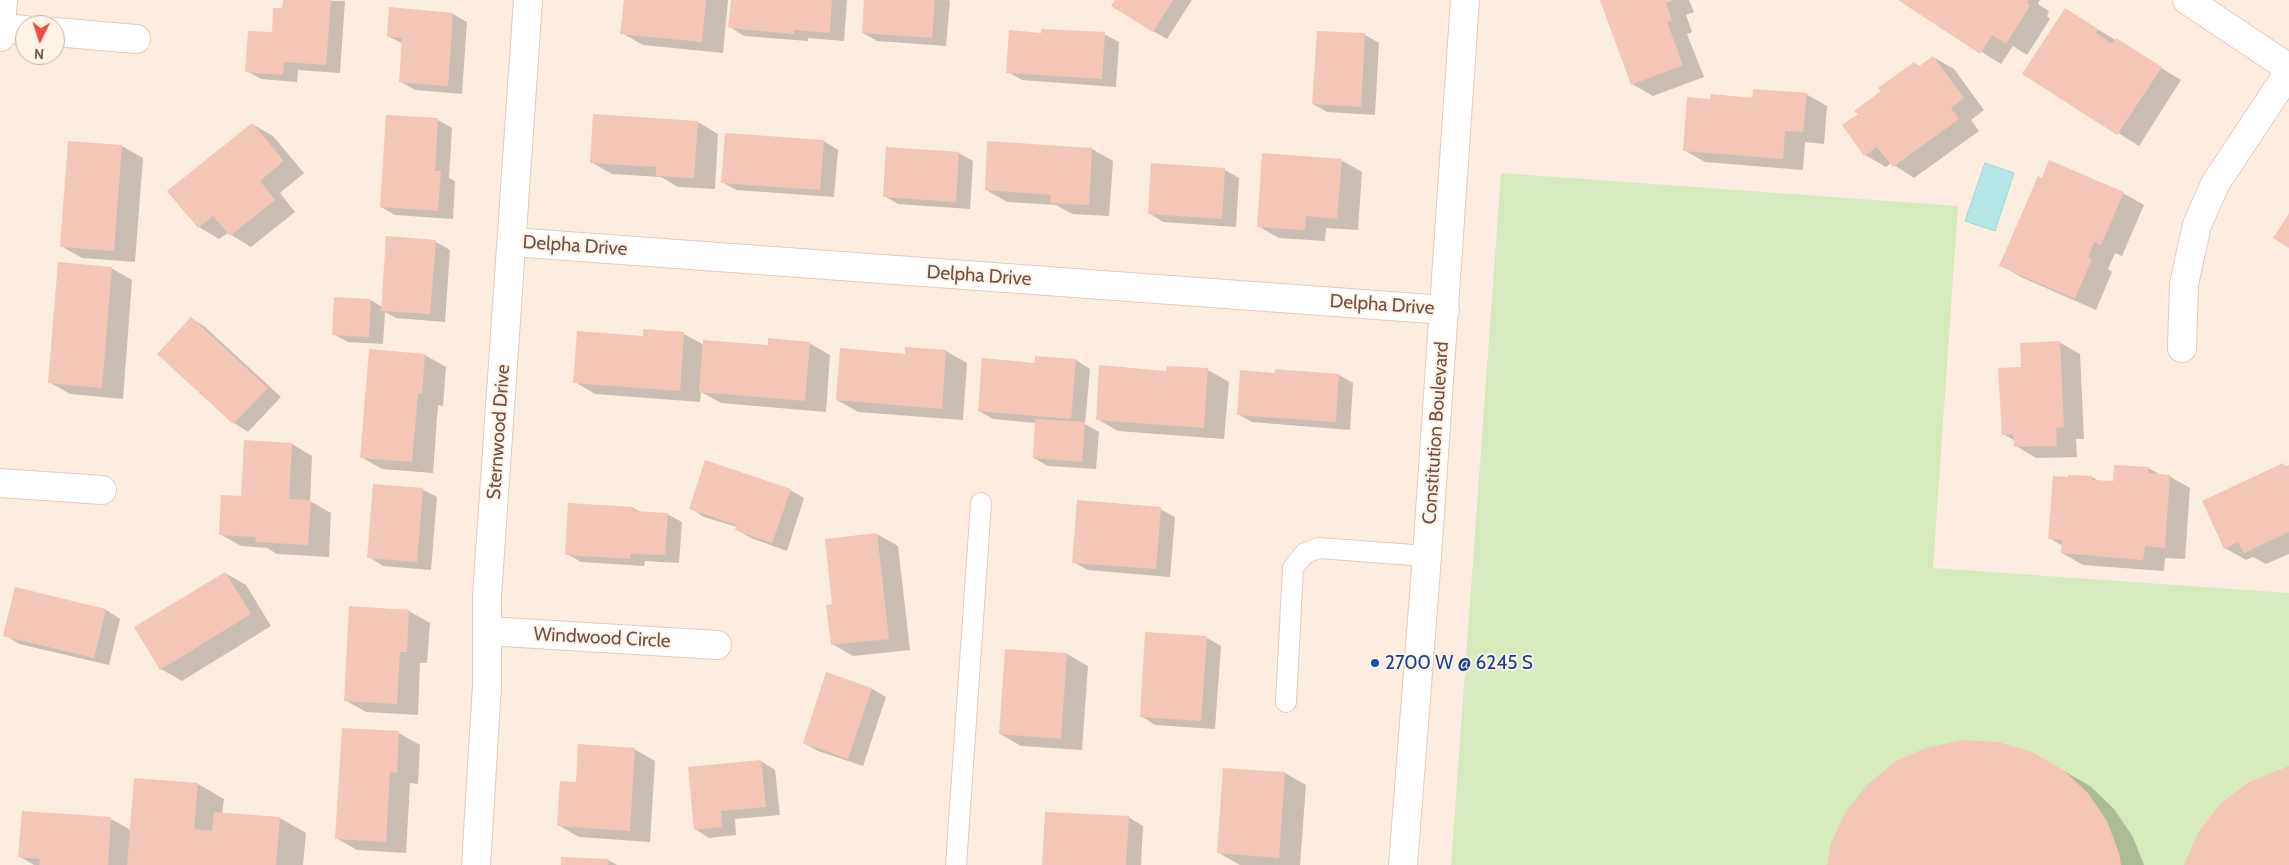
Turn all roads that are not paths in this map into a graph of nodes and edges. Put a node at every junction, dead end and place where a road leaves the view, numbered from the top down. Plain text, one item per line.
1 (2, 0) edge
2 (528, 0) edge
3 (1465, 0) edge
4 (2186, 0) edge
5 (1, 28) edge
6 (15, 29) edge
7 (65, 33) edge
8 (0, 37) edge
9 (136, 39) dead end
10 (2289, 68) edge
11 (2289, 72) edge
12 (512, 242) junction
13 (1445, 310) junction
14 (2182, 348) dead end
15 (0, 482) edge
16 (102, 490) dead end
17 (981, 503) dead end
18 (1427, 556) junction
19 (487, 631) junction
20 (717, 645) dead end
21 (1286, 702) dead end
22 (476, 865) edge
23 (956, 865) edge
24 (1403, 865) edge

1 - 5 street
2 - 12 street, Sternwood Drive
3 - 13 street, Constitution Boulevard
4 - 10 street
5 - 6 street
5 - 8 street
7 - 9 street
11 - 14 street
12 - 13 street, Delpha Drive
12 - 19 street, Sternwood Drive
13 - 18 street, Constitution Boulevard
15 - 16 street
17 - 23 lane
18 - 21 lane
18 - 24 street, Constitution Boulevard
19 - 20 street, Windwood Circle
19 - 22 street, Sternwood Drive

